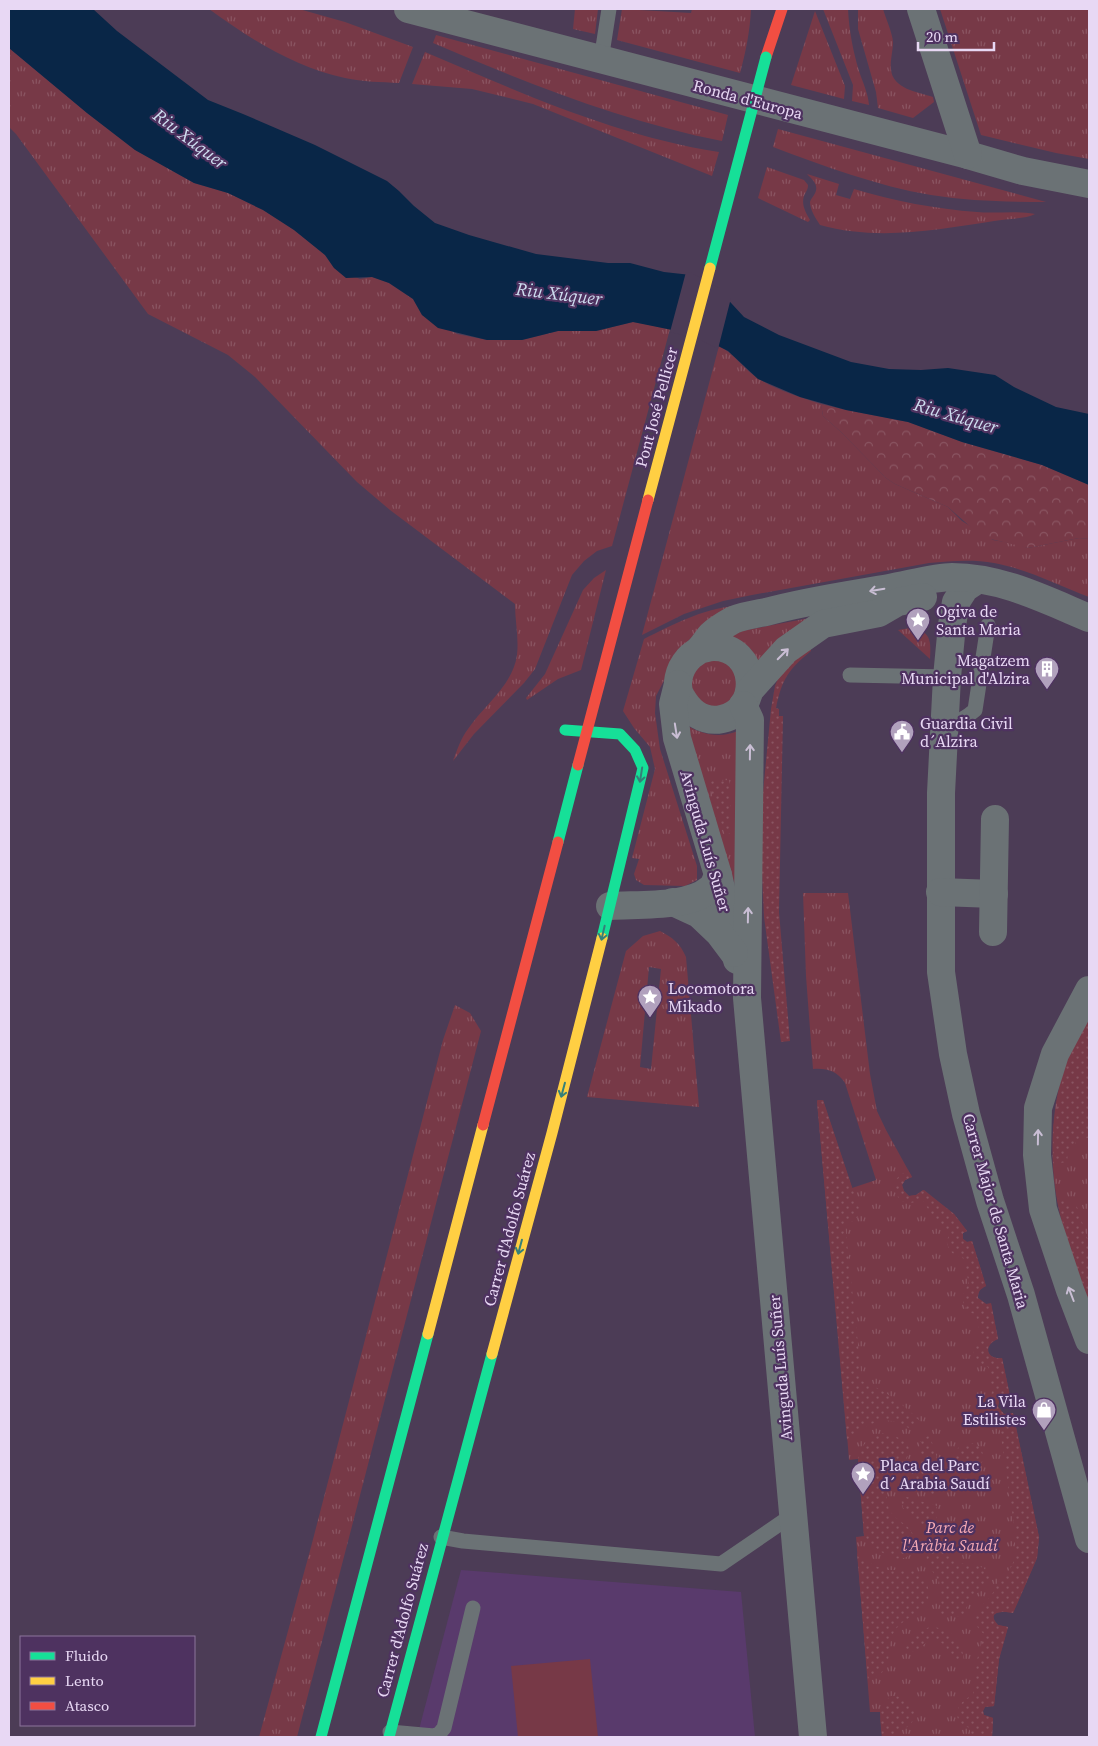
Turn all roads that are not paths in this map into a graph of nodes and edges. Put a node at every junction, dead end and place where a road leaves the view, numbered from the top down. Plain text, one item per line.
1 (408, 9) edge
2 (609, 9) edge
3 (782, 9) edge
4 (921, 9) edge
5 (767, 18) dead end
6 (766, 57) junction
7 (601, 60) junction
8 (968, 155) junction
9 (1089, 184) edge
10 (971, 584) junction
11 (879, 613) junction
12 (1089, 618) edge
13 (988, 625) dead end
14 (699, 650) junction
15 (947, 674) junction
16 (850, 675) dead end
17 (678, 683) junction
18 (746, 698) junction
19 (945, 726) junction
20 (565, 730) dead end
21 (995, 819) dead end
22 (718, 875) junction
23 (940, 892) junction
24 (994, 894) junction
25 (673, 902) junction
26 (610, 906) junction
27 (993, 932) dead end
28 (736, 955) junction
29 (1089, 990) edge
30 (747, 998) junction
31 (1089, 1340) edge
32 (794, 1514) junction
33 (441, 1537) junction
34 (1089, 1539) edge
35 (473, 1608) dead end
36 (389, 1735) edge
37 (321, 1737) edge
38 (813, 1737) edge

1 - 7 street, Ronda d'Europa
2 - 7 lane
3 - 6 main road
4 - 8 street
5 - 6 main road
6 - 37 main road, Pont José Pellicer, bridge
7 - 8 street, Ronda d'Europa
8 - 9 street, Ronda d'Europa
10 - 11 street
10 - 12 street
10 -> 14 street
10 - 15 street
11 - 15 street
18 -> 11 street
13 - 19 lane
14 - 17 street
14 - 18 street
15 - 16 lane
15 - 19 street, Carrer Major de Santa Maria
17 - 18 street
17 -> 22 street, Avinguda Luís Suñer
30 -> 18 street, Avinguda Luís Suñer
19 - 23 street, Carrer Major de Santa Maria
20 -> 26 main road, Carrer d'Adolfo Suárez
21 - 24 street
22 - 25 street
22 - 28 street, Avinguda Luís Suñer
23 - 24 street
23 - 34 street, Carrer Major de Santa Maria
24 - 27 street
25 - 26 street
25 - 28 street
26 -> 33 main road, Carrer d'Adolfo Suárez
28 - 30 street, Avinguda Luís Suñer
31 -> 29 street
30 - 32 street, Avinguda Luís Suñer
32 - 33 lane
32 - 38 street, Avinguda Luís Suñer
33 - 36 main road, Carrer d'Adolfo Suárez
35 - 36 lane

